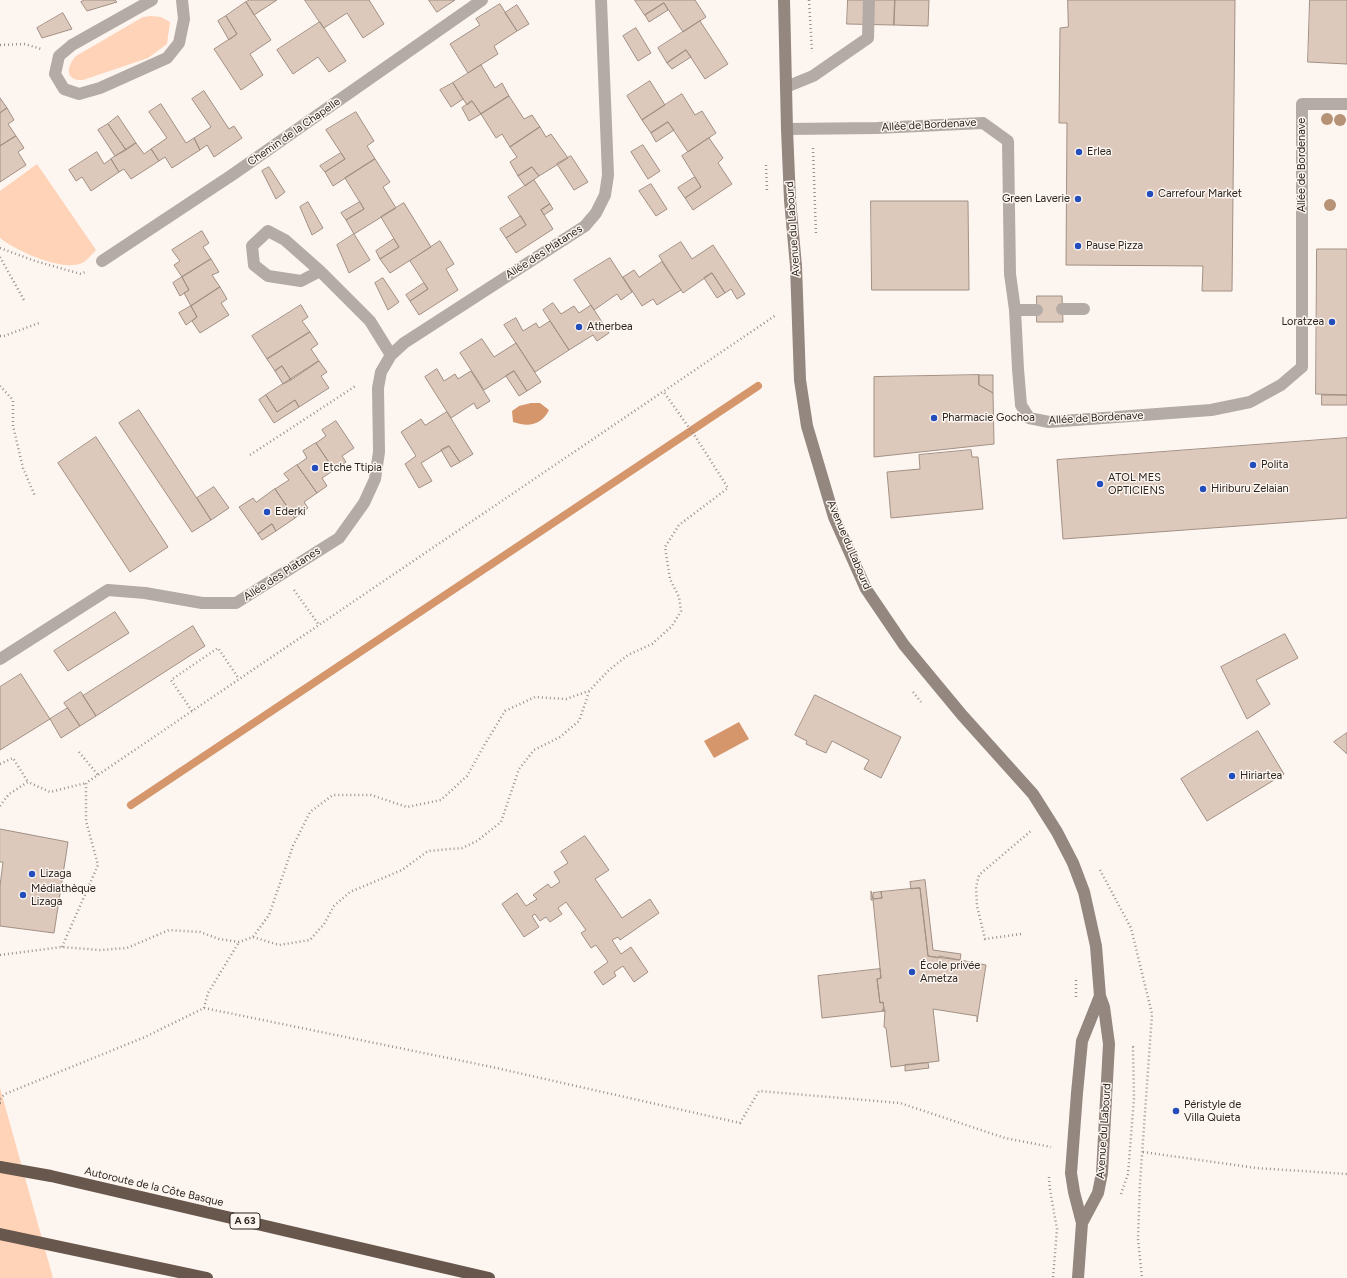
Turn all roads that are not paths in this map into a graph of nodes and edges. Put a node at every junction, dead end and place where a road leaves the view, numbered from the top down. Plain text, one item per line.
1 (152, 0) edge
2 (182, 0) edge
3 (482, 0) edge
4 (601, 0) edge
5 (784, 0) edge
6 (869, 0) edge
7 (786, 87) junction
8 (1347, 104) edge
9 (787, 129) junction
10 (102, 261) road end
11 (320, 271) junction
12 (1062, 309) dead end
13 (1084, 309) dead end
14 (1015, 310) junction
15 (1037, 310) dead end
16 (390, 355) junction
17 (0, 659) edge
18 (1100, 996) junction
19 (0, 1167) edge
20 (1082, 1223) junction
21 (0, 1234) edge
22 (207, 1278) edge
23 (489, 1278) edge
24 (1078, 1278) edge

1 - 2 street
3 - 10 street, Chemin de la Chapelle
4 - 16 street, Allée des Platanes
5 - 7 street, Avenue du Labourd
6 - 7 street
7 - 9 street, Avenue du Labourd
8 - 14 street, Allée de Bordenave
9 - 14 street, Allée de Bordenave
9 - 18 street, Avenue du Labourd
11 - 11 street
11 - 16 street
12 - 13 street
14 - 15 street
16 - 17 street, Allée des Platanes
18 - 20 street, Avenue du Labourd
18 - 20 street, Avenue du Labourd
19 - 23 highway, Autoroute de la Côte Basque / A 63
20 - 24 street
21 - 22 highway

